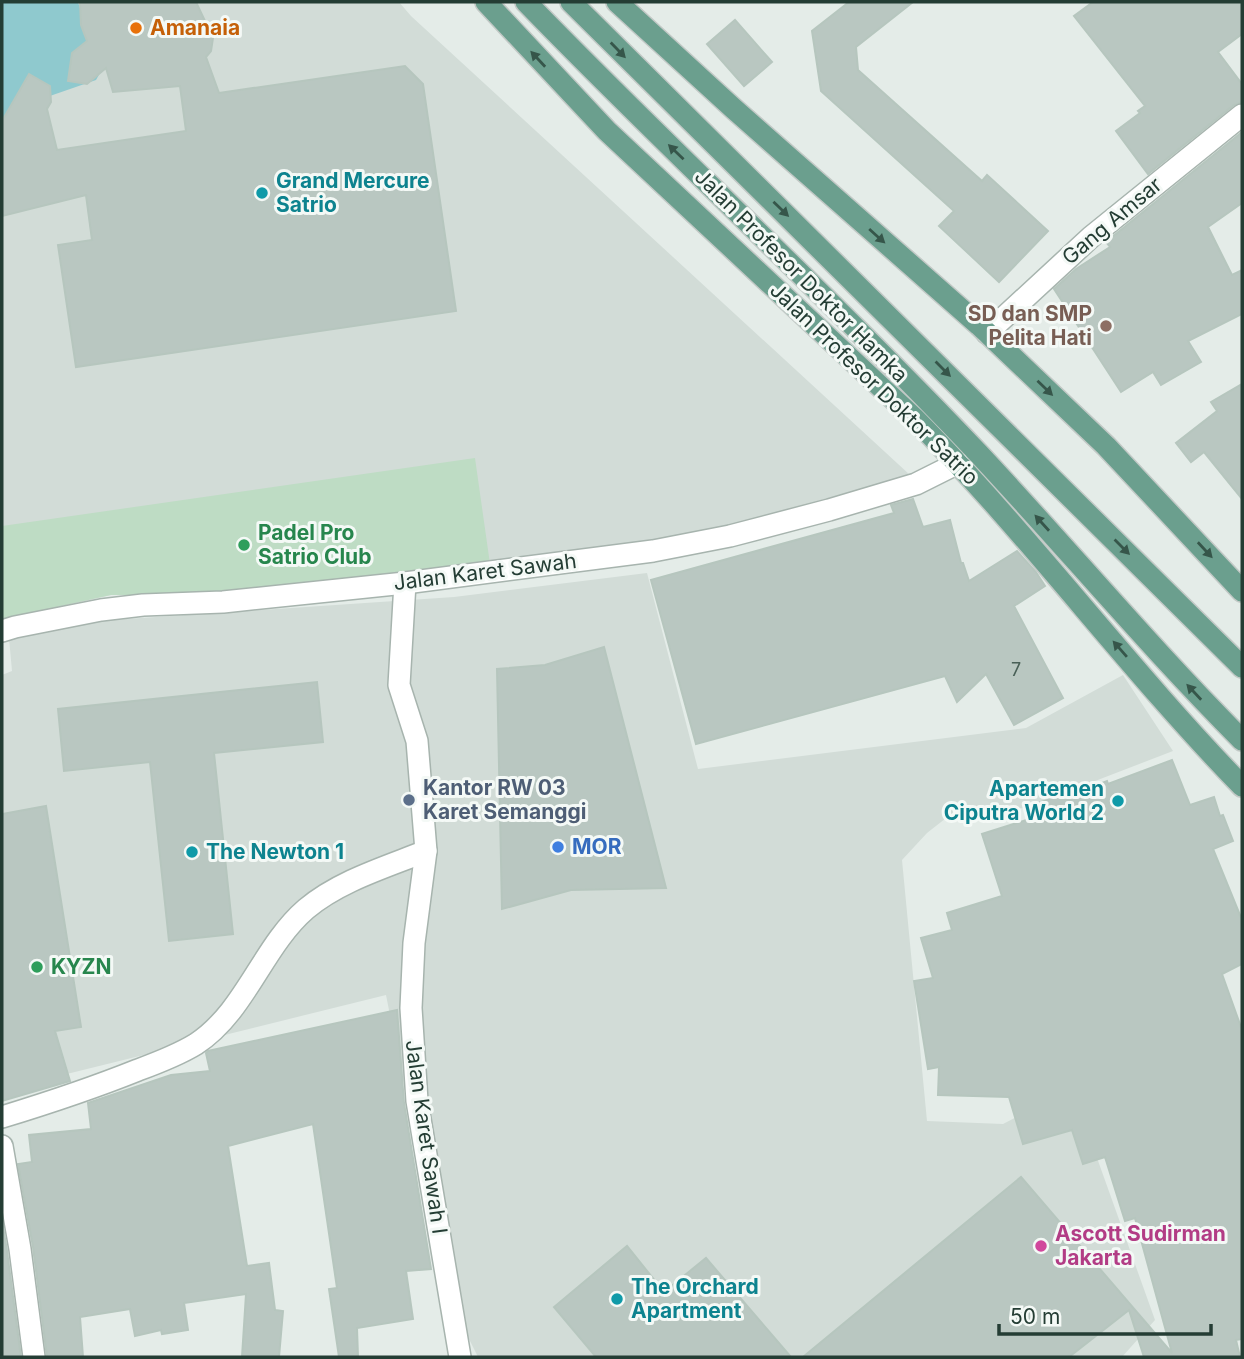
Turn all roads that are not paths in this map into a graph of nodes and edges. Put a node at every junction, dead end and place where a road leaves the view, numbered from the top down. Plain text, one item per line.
1 (486, 2) edge
2 (526, 2) edge
3 (571, 2) edge
4 (617, 2) edge
5 (1242, 115) edge
6 (987, 333) junction
7 (958, 463) junction
8 (405, 583) junction
9 (1242, 591) edge
10 (2, 631) edge
11 (1242, 667) edge
12 (1242, 740) edge
13 (1236, 780) edge
14 (1242, 800) edge
15 (425, 851) junction
16 (2, 1117) edge
17 (2, 1146) edge
18 (34, 1357) edge
19 (460, 1357) edge

7 -> 1 main road, Jalan Profesor Doktor Satrio
12 -> 2 main road, Jalan Profesor Doktor Hamka
3 -> 11 main road, Jalan Profesor Doktor Hamka
4 -> 6 main road
5 - 6 street, Gang Amsar
6 -> 9 main road
7 - 8 street, Jalan Karet Sawah
13 -> 7 main road, Jalan Profesor Doktor Satrio
8 - 10 street, Jalan Karet Sawah
8 - 15 street, Jalan Karet Sawah I
13 - 14 street
15 - 16 street
15 - 19 street, Jalan Karet Sawah I
17 - 18 street

